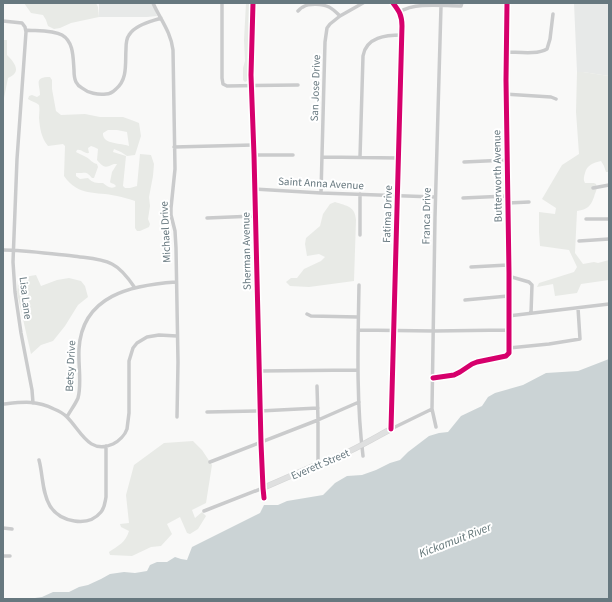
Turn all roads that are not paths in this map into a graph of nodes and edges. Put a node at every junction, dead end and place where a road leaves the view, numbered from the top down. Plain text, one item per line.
1 (153, 3) edge
2 (222, 3) edge
3 (253, 3) edge
4 (363, 3) edge
5 (393, 3) edge
6 (462, 3) edge
7 (507, 3) edge
8 (441, 6) junction
9 (298, 11) dead end
10 (399, 12) junction
11 (553, 14) dead end
12 (340, 16) junction
13 (161, 18) junction
14 (3, 21) edge
15 (26, 30) junction
16 (402, 35) junction
17 (506, 52) junction
18 (251, 86) junction
19 (298, 86) dead end
20 (506, 94) junction
21 (556, 99) dead end
22 (253, 145) junction
23 (174, 147) junction
24 (254, 155) junction
25 (293, 155) dead end
26 (322, 157) junction
27 (360, 157) junction
28 (399, 158) junction
29 (507, 160) junction
30 (464, 162) dead end
31 (609, 185) edge
32 (593, 188) dead end
33 (254, 189) junction
34 (321, 193) junction
35 (360, 194) junction
36 (398, 195) junction
37 (507, 196) junction
38 (435, 197) junction
39 (463, 198) dead end
40 (529, 202) dead end
41 (507, 203) junction
42 (255, 216) junction
43 (207, 218) dead end
44 (609, 218) edge
45 (586, 219) dead end
46 (360, 235) dead end
47 (609, 239) edge
48 (579, 241) dead end
49 (3, 250) edge
50 (13, 250) junction
51 (508, 265) junction
52 (471, 267) dead end
53 (508, 276) junction
54 (176, 282) junction
55 (358, 285) dead end
56 (135, 288) junction
57 (508, 296) junction
58 (465, 300) dead end
59 (609, 304) edge
60 (578, 308) junction
61 (531, 313) junction
62 (306, 314) dead end
63 (508, 316) junction
64 (358, 317) junction
65 (358, 330) junction
66 (508, 330) junction
67 (394, 331) junction
68 (434, 331) junction
69 (177, 336) junction
70 (509, 348) junction
71 (358, 370) junction
72 (258, 371) junction
73 (433, 378) junction
74 (317, 386) dead end
75 (33, 402) junction
76 (359, 402) junction
77 (3, 404) edge
78 (318, 408) junction
79 (432, 409) junction
80 (260, 411) junction
81 (207, 412) dead end
82 (67, 417) junction
83 (177, 417) dead end
84 (318, 420) junction
85 (436, 427) dead end
86 (391, 429) junction
87 (261, 443) junction
88 (362, 445) junction
89 (106, 446) junction
90 (363, 456) dead end
91 (39, 460) dead end
92 (210, 462) dead end
93 (318, 464) junction
94 (263, 488) junction
95 (264, 498) dead end
96 (204, 511) dead end
97 (3, 528) edge
98 (12, 529) dead end
99 (3, 556) edge
100 (10, 556) dead end

1 - 13 street, Michael Drive
2 - 18 street
3 - 18 street, Sherman Avenue
4 - 12 street, San Jose Drive
5 - 10 street, Fatima Drive
6 - 8 street
7 - 17 street, Butterworth Avenue
8 - 10 street
8 - 38 street, Franca Drive
9 - 12 street
10 - 16 street, Fatima Drive
11 - 17 street
12 - 26 street, San Jose Drive
13 - 15 street
13 - 23 street, Michael Drive
14 - 15 street
15 - 50 street, Lisa Lane
16 - 27 street
16 - 28 street, Fatima Drive
17 - 20 street, Butterworth Avenue
18 - 19 street
18 - 22 street, Sherman Avenue
20 - 21 street
20 - 29 street, Butterworth Avenue
22 - 23 street
22 - 24 street, Sherman Avenue
23 - 54 street, Michael Drive
24 - 25 street
24 - 33 street, Sherman Avenue
26 - 27 street
26 - 34 street, San Jose Drive
27 - 28 street
28 - 36 street, Fatima Drive
29 - 30 street
29 - 37 street, Butterworth Avenue
31 - 32 street
33 - 34 street, Saint Anna Avenue
33 - 42 street, Sherman Avenue
34 - 35 street, Saint Anna Avenue
35 - 36 street, Saint Anna Avenue
35 - 46 street
36 - 38 street, Saint Anna Avenue
36 - 67 street, Fatima Drive
37 - 39 street
37 - 41 street, Butterworth Avenue
38 - 68 street, Franca Drive
40 - 41 street
41 - 51 street, Butterworth Avenue
42 - 43 street
42 - 72 street, Sherman Avenue
44 - 45 street
47 - 48 street
49 - 50 street
50 - 56 street
50 - 75 street, Lisa Lane
51 - 52 street
51 - 53 street, Butterworth Avenue
53 - 57 street, Butterworth Avenue
53 - 61 street
54 - 56 street, Betsy Drive
54 - 69 street, Michael Drive
55 - 64 street
56 - 82 street, Betsy Drive
57 - 58 street
57 - 63 street, Butterworth Avenue
59 - 60 street
60 - 61 street
60 - 70 street
61 - 63 street
62 - 64 street
63 - 66 street, Butterworth Avenue
64 - 65 street
65 - 67 street
65 - 71 street
66 - 68 street
66 - 70 street, Butterworth Avenue
67 - 68 street
67 - 86 street, Fatima Drive
68 - 73 street, Franca Drive
69 - 83 street, Michael Drive
69 - 89 street
70 - 73 street
71 - 72 street
71 - 76 street
72 - 80 street, Sherman Avenue
73 - 79 street, Franca Drive
74 - 78 street
75 - 77 street
75 - 82 street
76 - 84 street
76 - 88 street
78 - 80 street
78 - 84 street
79 - 85 street, Franca Drive
79 - 86 street, Everett Street
80 - 81 street
80 - 87 street, Sherman Avenue
82 - 89 street
84 - 87 street
84 - 93 street
86 - 88 street, Everett Street
87 - 92 street
87 - 94 street, Sherman Avenue
88 - 90 street
88 - 93 street, Everett Street
89 - 91 street
93 - 94 street, Everett Street
94 - 95 street, Sherman Avenue
94 - 96 street, Everett Street
97 - 98 street
99 - 100 street

